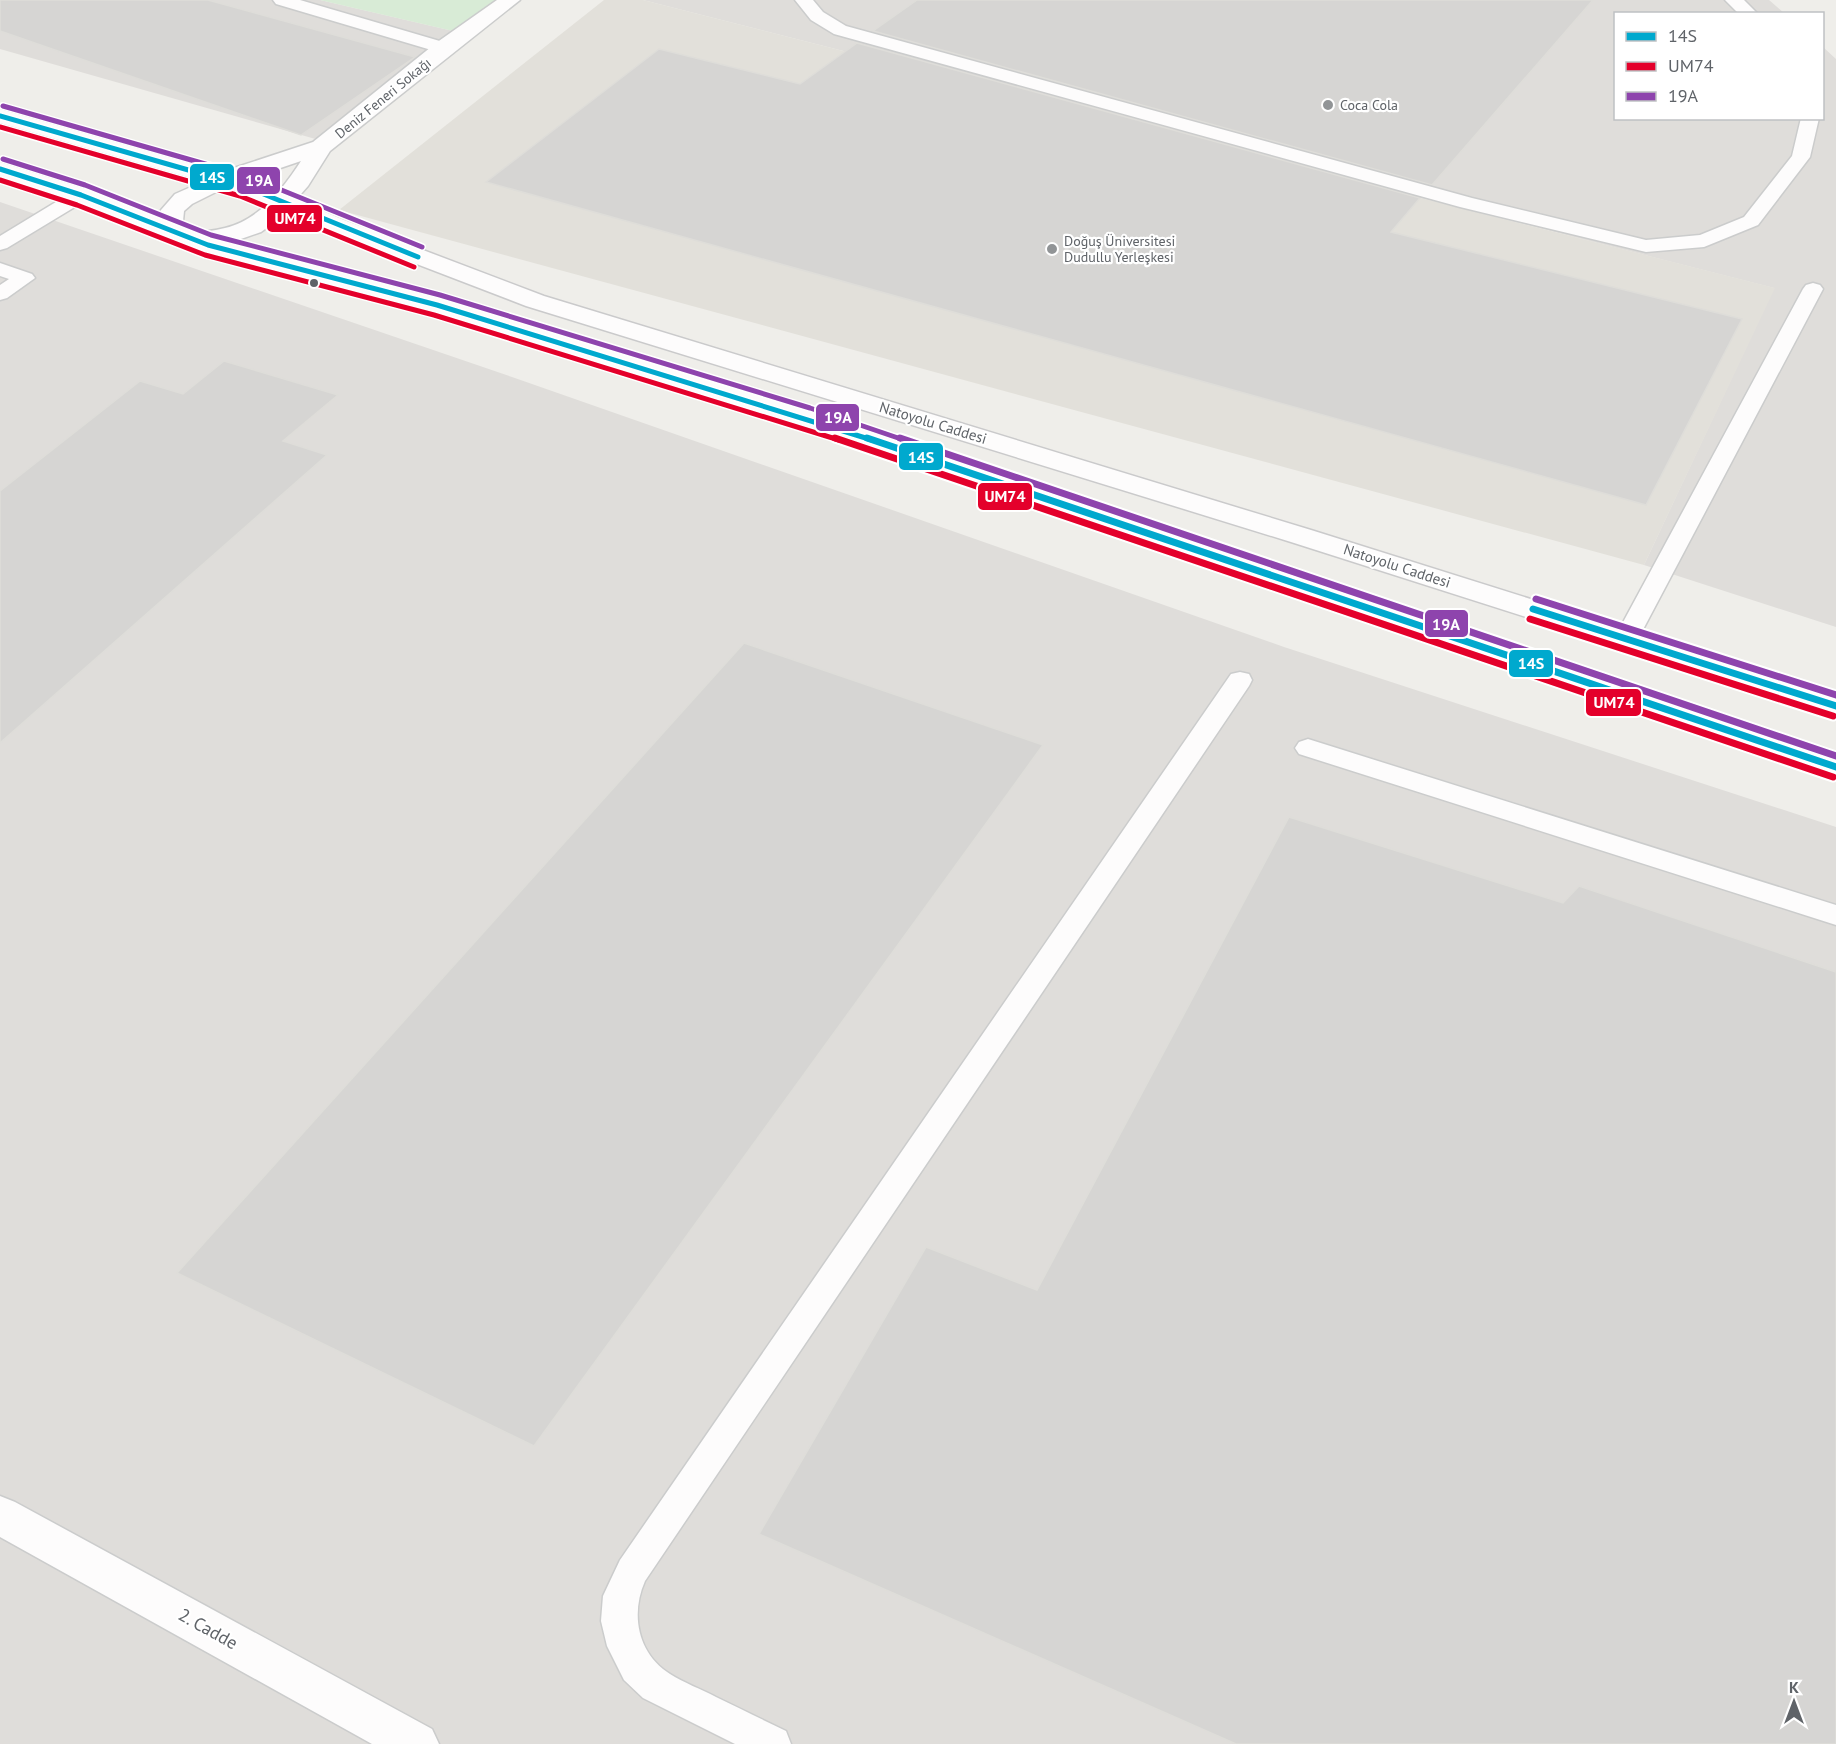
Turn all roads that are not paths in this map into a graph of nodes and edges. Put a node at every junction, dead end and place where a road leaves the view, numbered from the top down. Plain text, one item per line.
1 (282, 0) edge
2 (510, 0) edge
3 (804, 0) edge
4 (1734, 0) edge
5 (1748, 12) edge
6 (444, 48) junction
7 (0, 116) edge
8 (1810, 120) edge
9 (321, 147) junction
10 (0, 169) edge
11 (223, 180) junction
12 (81, 195) junction
13 (282, 202) junction
14 (170, 231) junction
15 (196, 240) junction
16 (0, 243) edge
17 (0, 269) edge
18 (1813, 289) dead end
19 (0, 294) edge
20 (1626, 639) junction
21 (1240, 680) dead end
22 (1836, 706) edge
23 (1308, 748) dead end
24 (1836, 767) edge
25 (1836, 915) edge
26 (0, 1515) edge
27 (416, 1744) edge
28 (773, 1744) edge

1 - 6 lane, Deniz Feneri Sokağı
2 - 6 main road, Deniz Feneri Sokağı
3 - 8 lane
4 - 5 lane
6 - 9 main road, Deniz Feneri Sokağı
7 - 11 main road, Natoyolu Caddesi
9 - 11 main road, Deniz Feneri Sokağı
9 - 13 main road, Deniz Feneri Sokağı
10 - 12 main road
11 - 13 main road, Natoyolu Caddesi
11 - 14 main road, Deniz Feneri Sokağı
12 - 14 main road
12 - 16 lane
13 - 15 main road, Deniz Feneri Sokağı
13 - 20 main road, Natoyolu Caddesi
14 - 15 main road
15 - 24 main road
17 - 19 lane
18 - 20 lane
20 - 22 main road, Natoyolu Caddesi
21 - 28 lane
23 - 25 lane
26 - 27 main road, 2. Cadde

